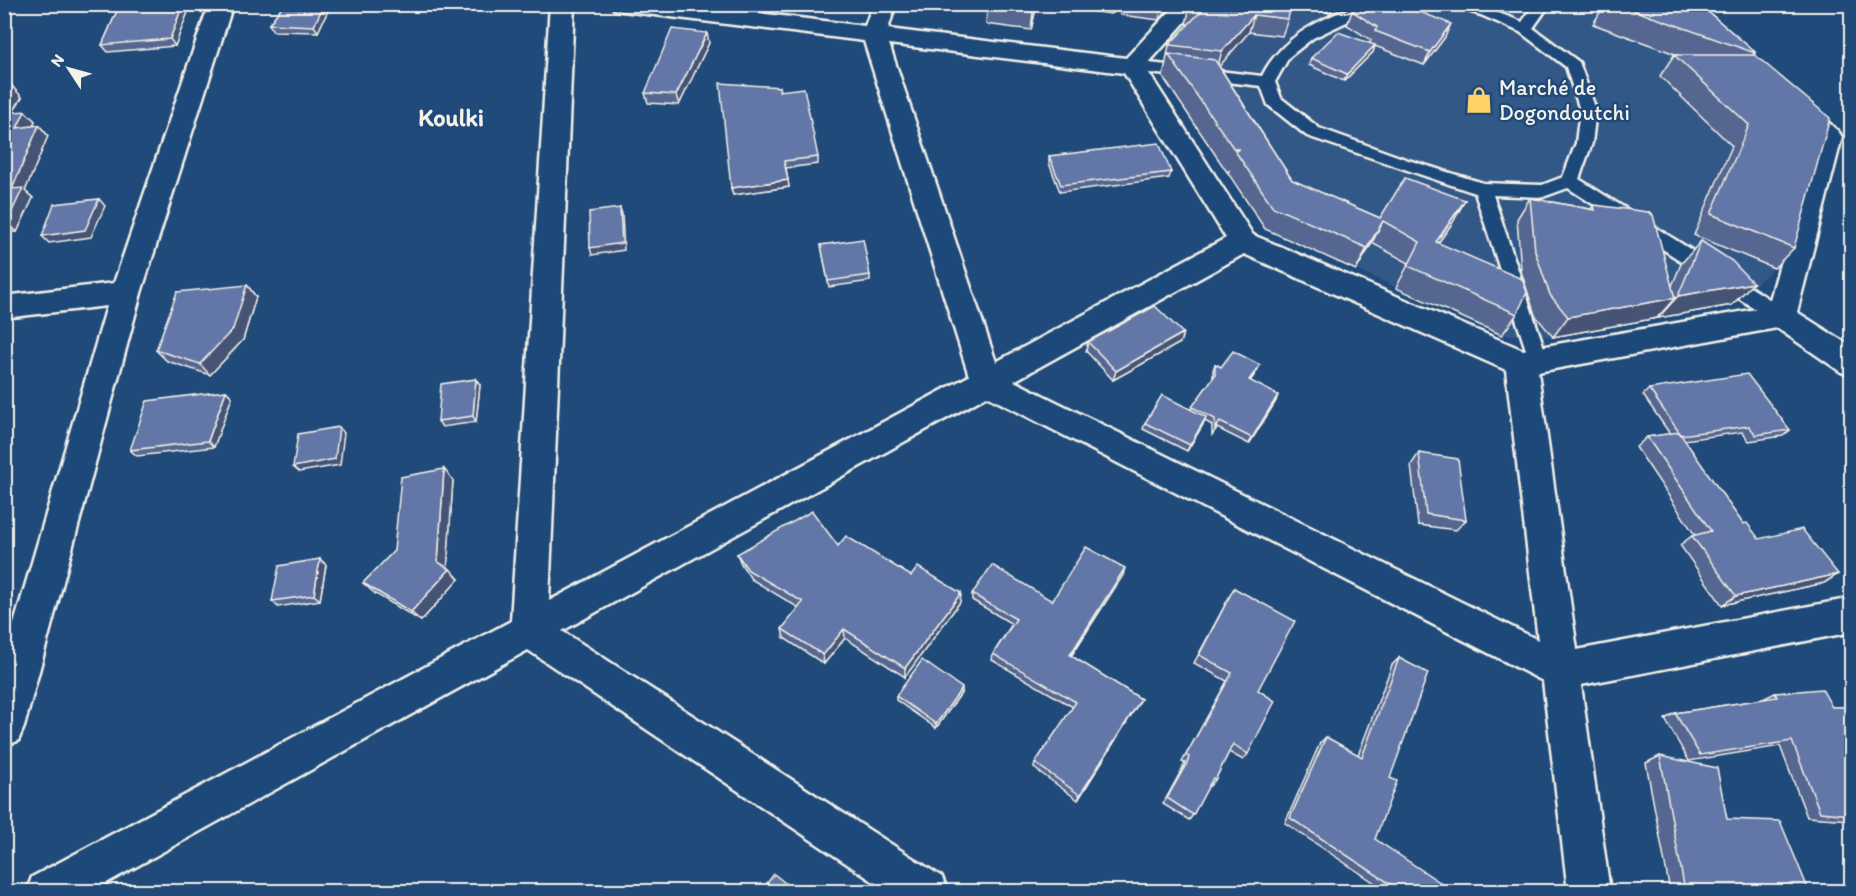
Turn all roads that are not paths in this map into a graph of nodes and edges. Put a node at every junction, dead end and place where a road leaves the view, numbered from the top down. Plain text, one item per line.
1 (221, 4) edge
2 (562, 4) edge
3 (622, 4) edge
4 (885, 4) edge
5 (1190, 4) edge
6 (1388, 4) edge
7 (1452, 4) edge
8 (1543, 4) edge
9 (1525, 29) junction
10 (874, 35) junction
11 (1132, 66) junction
12 (1267, 82) junction
13 (1767, 86) edge
14 (1840, 139) edge
15 (1570, 181) junction
16 (1482, 189) junction
17 (1243, 242) junction
18 (126, 294) junction
19 (4, 307) edge
20 (1781, 316) junction
21 (1529, 362) junction
22 (1851, 363) edge
23 (987, 382) junction
24 (1851, 615) edge
25 (529, 630) junction
26 (1562, 671) junction
27 (4, 727) edge
28 (47, 891) edge
29 (927, 891) edge
30 (1590, 891) edge

1 - 18 street
2 - 25 street
3 - 10 street
4 - 10 street
5 - 11 street
6 - 12 lane
7 - 9 lane
8 - 9 lane
9 - 15 lane
10 - 11 street
10 - 23 street
11 - 12 lane
11 - 17 street
12 - 16 lane
13 - 14 street
14 - 20 street
15 - 16 lane
15 - 20 lane
16 - 21 lane
17 - 21 street
17 - 23 street
18 - 19 street
18 - 27 street
20 - 21 street
20 - 22 street
21 - 26 street
23 - 25 street
23 - 26 street
24 - 26 street
25 - 28 street
25 - 29 street
26 - 30 street

